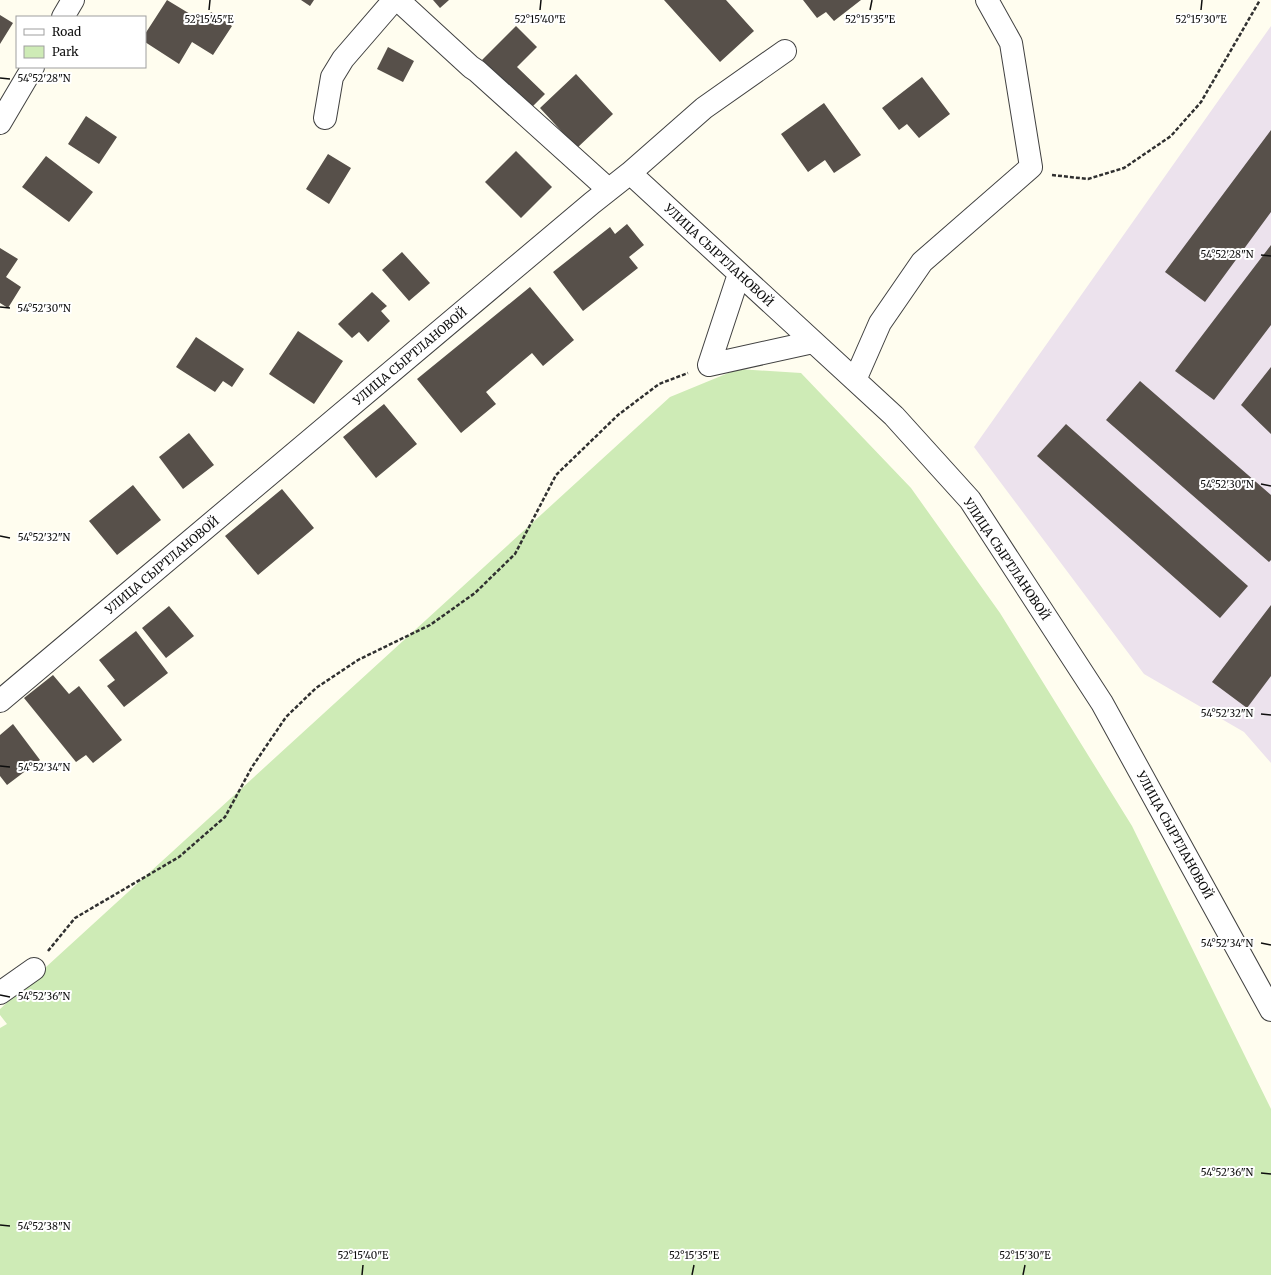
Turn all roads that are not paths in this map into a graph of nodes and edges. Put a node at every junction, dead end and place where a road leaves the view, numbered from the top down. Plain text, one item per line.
1 (73, 0) edge
2 (394, 0) edge
3 (398, 0) edge
4 (987, 0) edge
5 (64, 16) edge
6 (785, 51) dead end
7 (33, 68) edge
8 (325, 118) dead end
9 (0, 123) edge
10 (630, 173) junction
11 (608, 189) junction
12 (739, 274) junction
13 (813, 342) junction
14 (854, 380) junction
15 (0, 701) edge
16 (34, 969) road end
17 (0, 993) edge
18 (1271, 1010) edge

1 - 5 street
2 - 8 street
3 - 11 street
4 - 14 street
6 - 10 street
7 - 9 street
10 - 11 street, УЛИЦА СЫРТЛАНОВОЙ
10 - 12 street, УЛИЦА СЫРТЛАНОВОЙ
11 - 15 street, УЛИЦА СЫРТЛАНОВОЙ
12 - 13 street, УЛИЦА СЫРТЛАНОВОЙ
12 - 13 street
13 - 14 street, УЛИЦА СЫРТЛАНОВОЙ
14 - 18 street, УЛИЦА СЫРТЛАНОВОЙ
16 - 17 street

